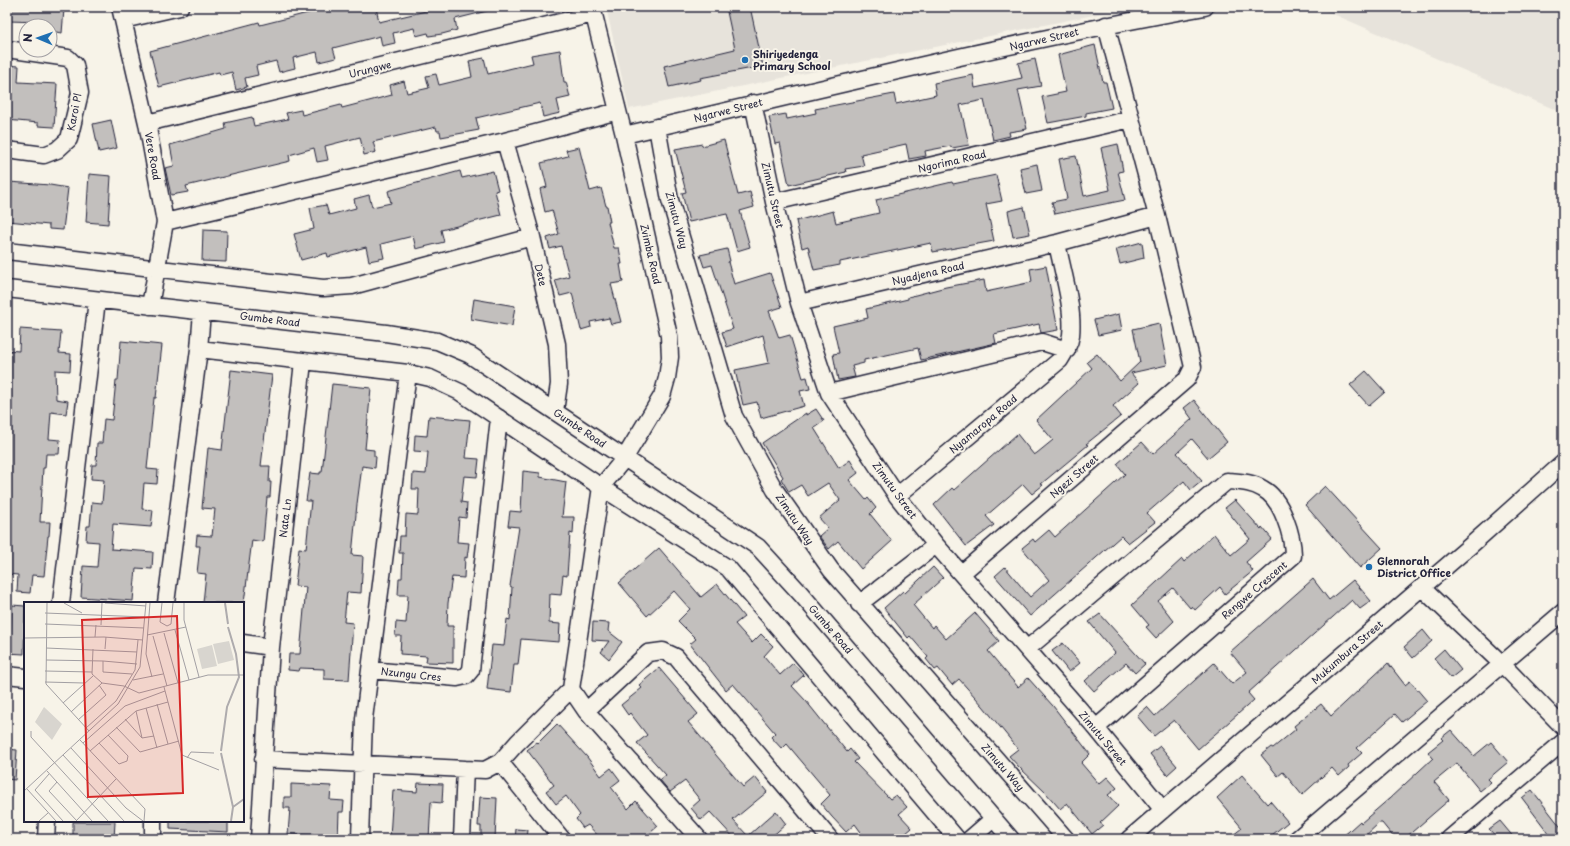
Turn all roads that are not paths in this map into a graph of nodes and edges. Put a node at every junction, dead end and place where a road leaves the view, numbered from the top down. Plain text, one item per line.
1 (180, 7) edge
2 (1204, 7) edge
3 (592, 10) edge
4 (122, 14) edge
5 (1106, 25) junction
6 (7, 48) edge
7 (753, 103) junction
8 (618, 111) junction
9 (1131, 119) junction
10 (147, 123) junction
11 (656, 127) junction
12 (624, 135) junction
13 (505, 141) junction
14 (7, 150) edge
15 (774, 202) junction
16 (1157, 216) junction
17 (165, 222) junction
18 (532, 237) junction
19 (1057, 243) junction
20 (7, 251) edge
21 (156, 269) junction
22 (7, 289) edge
23 (97, 300) junction
24 (799, 303) junction
25 (150, 306) junction
26 (202, 312) junction
27 (199, 349) junction
28 (1067, 350) junction
29 (303, 362) junction
30 (408, 373) junction
31 (830, 393) junction
32 (555, 411) junction
33 (499, 418) junction
34 (624, 459) junction
35 (1563, 464) edge
36 (601, 487) junction
37 (897, 496) junction
38 (936, 545) junction
39 (962, 573) junction
40 (1422, 588) junction
41 (61, 602) edge
42 (166, 602) edge
43 (860, 604) junction
44 (1563, 612) edge
45 (244, 643) edge
46 (271, 647) junction
47 (1027, 649) junction
48 (1502, 664) junction
49 (370, 670) junction
50 (7, 675) edge
51 (24, 677) edge
52 (571, 689) junction
53 (586, 710) junction
54 (1563, 727) edge
55 (1096, 728) junction
56 (1563, 742) edge
57 (263, 759) junction
58 (500, 762) junction
59 (364, 763) junction
60 (465, 769) junction
61 (1163, 810) junction
62 (993, 818) junction
63 (47, 822) edge
64 (153, 822) edge
65 (46, 839) edge
66 (152, 839) edge
67 (259, 839) edge
68 (360, 839) edge
69 (462, 839) edge
70 (562, 839) edge
71 (699, 839) edge
72 (830, 839) edge
73 (958, 839) edge
74 (970, 839) edge
75 (1011, 839) edge
76 (1066, 839) edge
77 (1129, 839) edge
78 (1297, 839) edge
79 (1449, 839) edge

1 - 4 street
2 - 5 street, Ngarwe Street
3 - 8 street, Zvimba Road
3 - 10 street, Urungwe
4 - 10 street, Vere Road
5 - 7 street, Ngarwe Street
5 - 9 street
6 - 14 street, Karoi Pl
7 - 11 street, Ngarwe Street
7 - 15 street, Zimutu Street
8 - 12 street, Zvimba Road
8 - 13 street
9 - 15 street, Ngorima Road
9 - 16 street
10 - 17 street, Vere Road
11 - 12 street, Ngarwe Street
11 - 43 street, Zimutu Way
12 - 34 street, Zvimba Road
13 - 17 street
13 - 18 street, Dete
15 - 24 street, Zimutu Street
16 - 19 street, Nyadjena Road
16 - 39 street, Ngezi Street
17 - 21 street, Vere Road
18 - 21 street
18 - 32 street, Dete
19 - 24 street, Nyadjena Road
19 - 28 street
20 - 21 street
21 - 25 street, Vere Road
22 - 23 street, Gumbe Road
23 - 25 street, Gumbe Road
23 - 41 street
24 - 31 street, Zimutu Street
25 - 26 street, Gumbe Road
26 - 27 street
26 - 32 street, Gumbe Road
27 - 29 street
27 - 42 street
28 - 31 street
28 - 37 street, Nyamaropa Road
29 - 30 street
29 - 46 street, Nata Ln
30 - 33 street
30 - 49 street, Nzungu Cres
31 - 37 street, Zimutu Street
32 - 34 street, Gumbe Road
33 - 36 street
33 - 49 street, Nzungu Cres
34 - 36 street, Zvimba Road
34 - 62 street, Gumbe Road
35 - 40 street, Mukumbura Street
36 - 52 street
36 - 73 street
37 - 38 street, Zimutu Street
38 - 39 street, Zimutu Street
38 - 43 street
39 - 47 street, Zimutu Street
40 - 48 street
40 - 61 street, Mukumbura Street
43 - 76 street, Zimutu Way
44 - 48 street
45 - 46 street
46 - 57 street, Nata Ln
47 - 55 street, Zimutu Street
47 - 55 street, Rengwe Crescent
48 - 54 street
48 - 78 street
49 - 59 street
50 - 51 street
52 - 53 street
52 - 58 street
53 - 71 street
53 - 72 street
55 - 61 street, Zimutu Street
56 - 79 street
57 - 59 street
57 - 67 street, Nata Ln
58 - 60 street
58 - 70 street
59 - 60 street
59 - 68 street
60 - 69 street
61 - 77 street, Mukumbura Street
62 - 74 street
62 - 75 street, Gumbe Road
63 - 65 street
64 - 66 street

